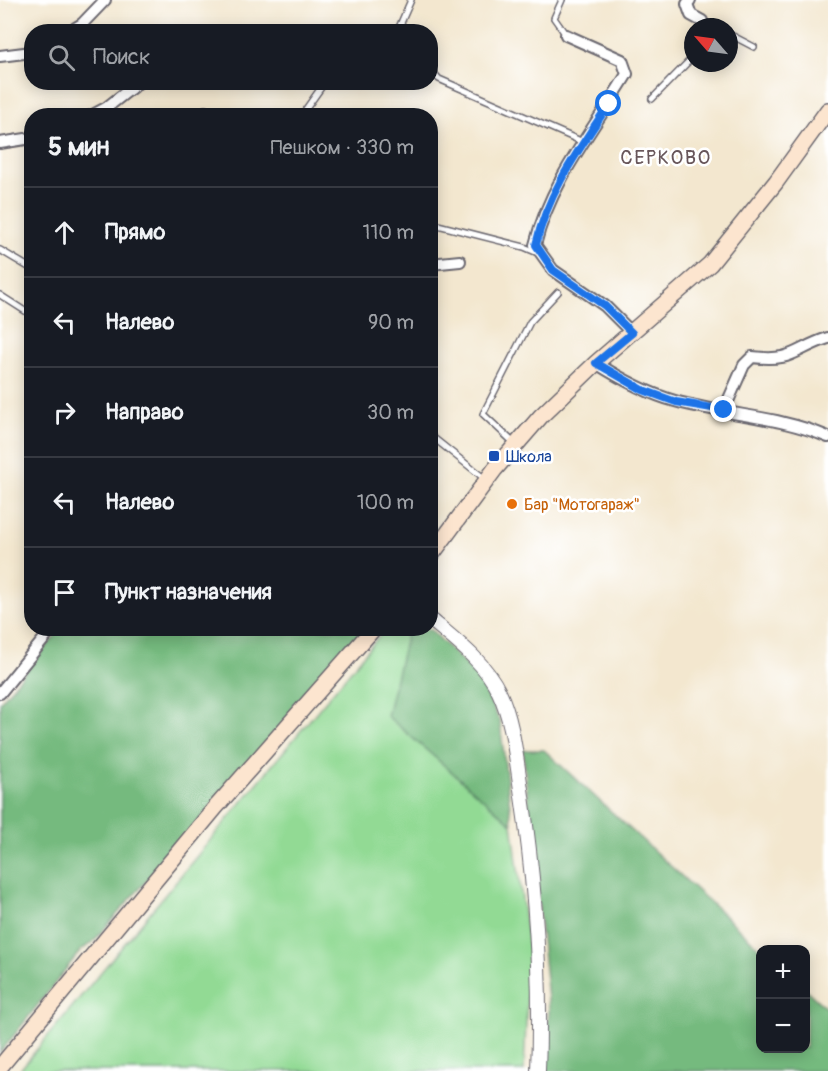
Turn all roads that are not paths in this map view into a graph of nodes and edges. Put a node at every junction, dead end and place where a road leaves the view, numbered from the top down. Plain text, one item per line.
1 (105, 0) edge
2 (411, 0) edge
3 (562, 0) edge
4 (690, 0) edge
5 (694, 18) edge
6 (82, 24) edge
7 (400, 24) edge
8 (566, 35) joint
9 (738, 39) edge
10 (754, 47) dead end
11 (24, 53) edge
12 (0, 56) edge
13 (684, 66) edge
14 (438, 78) edge
15 (129, 90) edge
16 (319, 90) edge
17 (652, 99) dead end
18 (106, 108) edge
19 (307, 108) edge
20 (828, 110) edge
21 (24, 139) edge
22 (584, 142) junction
23 (0, 143) edge
24 (438, 225) edge
25 (0, 250) edge
26 (542, 255) junction
27 (460, 261) dead end
28 (438, 263) edge
29 (24, 264) edge
30 (558, 292) dead end
31 (0, 295) edge
32 (24, 310) edge
33 (632, 333) junction
34 (828, 338) edge
35 (596, 363) junction
36 (724, 410) junction
37 (828, 437) edge
38 (438, 441) edge
39 (515, 444) junction
40 (487, 480) junction
41 (438, 546) edge
42 (438, 626) edge
43 (46, 636) edge
44 (367, 636) edge
45 (0, 693) edge
46 (0, 1066) edge
47 (538, 1071) edge

1 - 6 street
2 - 7 lane
3 - 8 lane
4 - 5 street
8 - 22 street
9 - 10 lane
11 - 12 street
13 - 17 lane
14 - 22 lane
15 - 18 street
16 - 19 lane
20 - 33 main road
21 - 23 street
22 - 26 street
24 - 26 lane
25 - 29 lane
26 - 33 street
27 - 28 street
30 - 39 lane
31 - 32 lane
33 - 35 main road
34 - 36 street
35 - 36 street
35 - 39 main road
36 - 37 street
38 - 40 lane
39 - 40 main road
40 - 41 main road
42 - 47 street
43 - 45 street
44 - 46 main road

